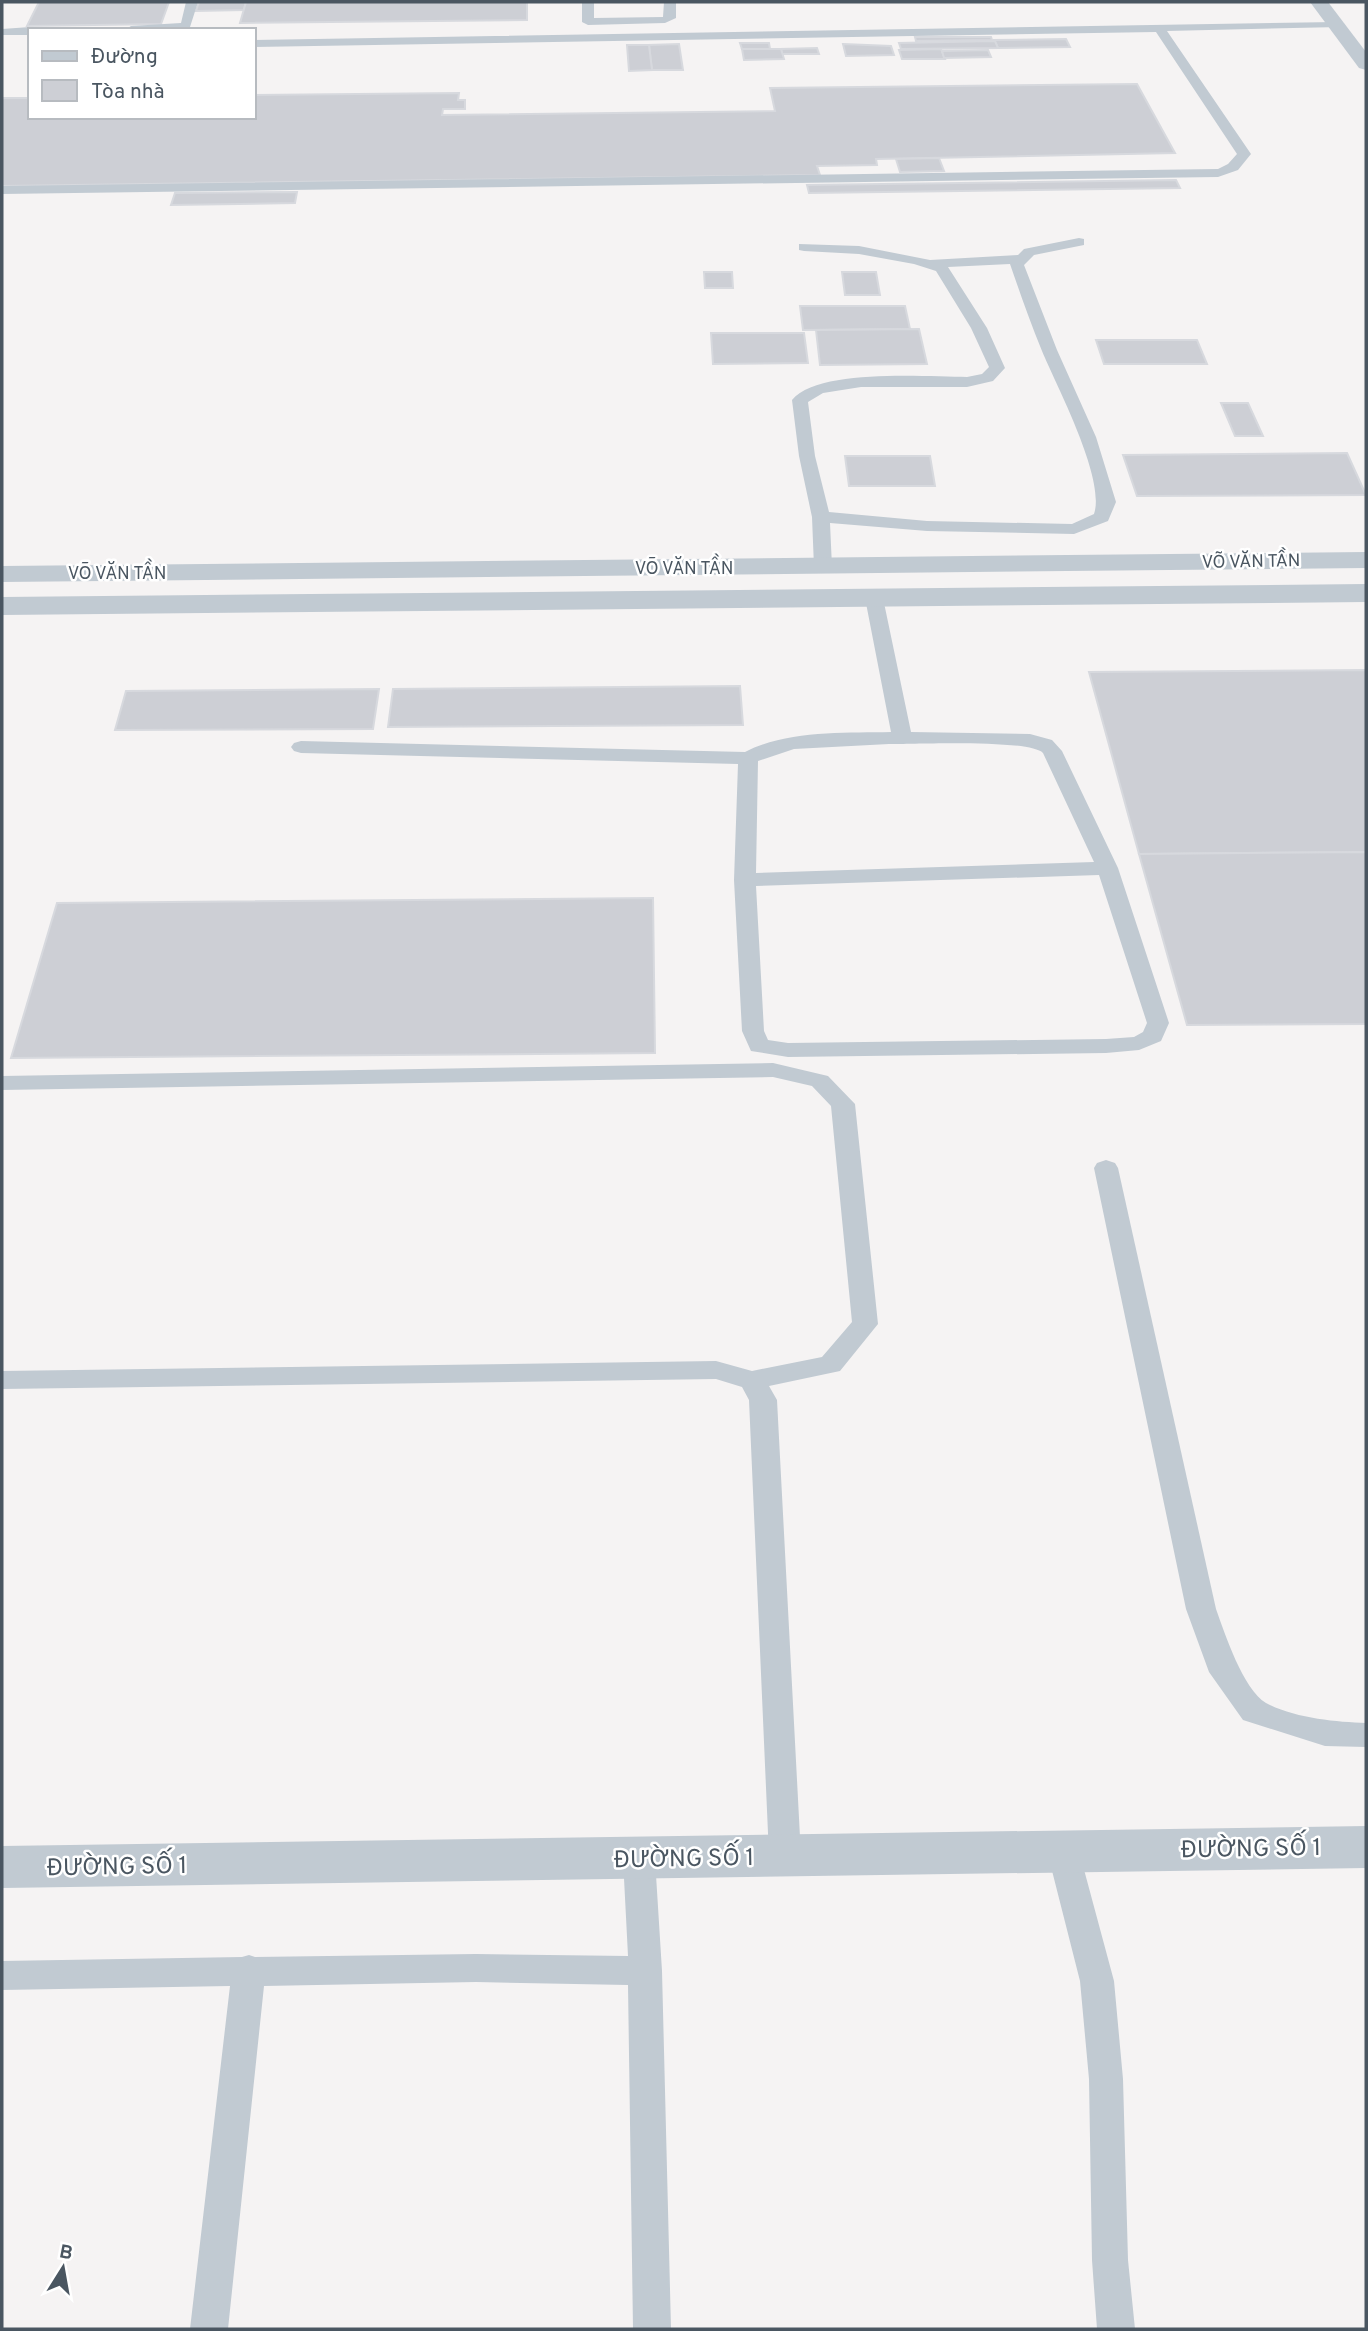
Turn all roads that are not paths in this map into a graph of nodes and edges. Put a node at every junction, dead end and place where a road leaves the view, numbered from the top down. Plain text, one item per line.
1 (192, 2) edge
2 (589, 2) edge
3 (670, 2) edge
4 (1319, 2) edge
5 (1336, 25) junction
6 (173, 28) edge
7 (1159, 28) junction
8 (2, 32) edge
9 (28, 32) edge
10 (256, 43) edge
11 (1366, 64) edge
12 (2, 190) edge
13 (1079, 242) dead end
14 (804, 247) dead end
15 (1022, 259) junction
16 (929, 264) junction
17 (821, 517) junction
18 (1366, 560) edge
19 (823, 567) junction
20 (2, 573) edge
21 (1366, 593) edge
22 (874, 597) junction
23 (2, 606) edge
24 (902, 736) junction
25 (301, 747) dead end
26 (748, 758) junction
27 (1107, 868) junction
28 (745, 880) junction
29 (2, 1083) edge
30 (1106, 1168) dead end
31 (2, 1380) edge
32 (752, 1380) junction
33 (1366, 1735) edge
34 (1366, 1847) edge
35 (1063, 1851) junction
36 (785, 1856) junction
37 (639, 1858) junction
38 (2, 1867) edge
39 (249, 1969) junction
40 (645, 1972) junction
41 (2, 1975) edge
42 (209, 2329) edge
43 (652, 2329) edge
44 (1116, 2329) edge

1 - 6 lane
2 - 3 lane
4 - 5 street
5 - 7 lane
5 - 11 street
7 - 10 lane
7 - 12 lane
8 - 9 lane
13 - 15 lane
14 - 16 lane
15 - 16 lane
15 - 17 lane
16 - 17 lane
17 - 19 lane
18 - 19 street, VÕ VĂN TẦN
19 - 20 street, VÕ VĂN TẦN
21 - 22 street, VÕ VĂN TẦN
22 - 23 street, VÕ VĂN TẦN
22 - 24 lane
24 - 26 lane
24 - 27 lane
25 - 26 lane
26 - 28 lane
27 - 28 lane
27 - 28 lane
29 - 32 lane
30 - 33 lane
31 - 32 lane
32 - 36 lane
34 - 35 street, ĐƯỜNG SỐ 1
35 - 36 street, ĐƯỜNG SỐ 1
35 - 44 lane
36 - 37 street, ĐƯỜNG SỐ 1
37 - 38 street, ĐƯỜNG SỐ 1
37 - 40 lane
39 - 40 lane
39 - 41 lane
39 - 42 lane
40 - 43 lane

